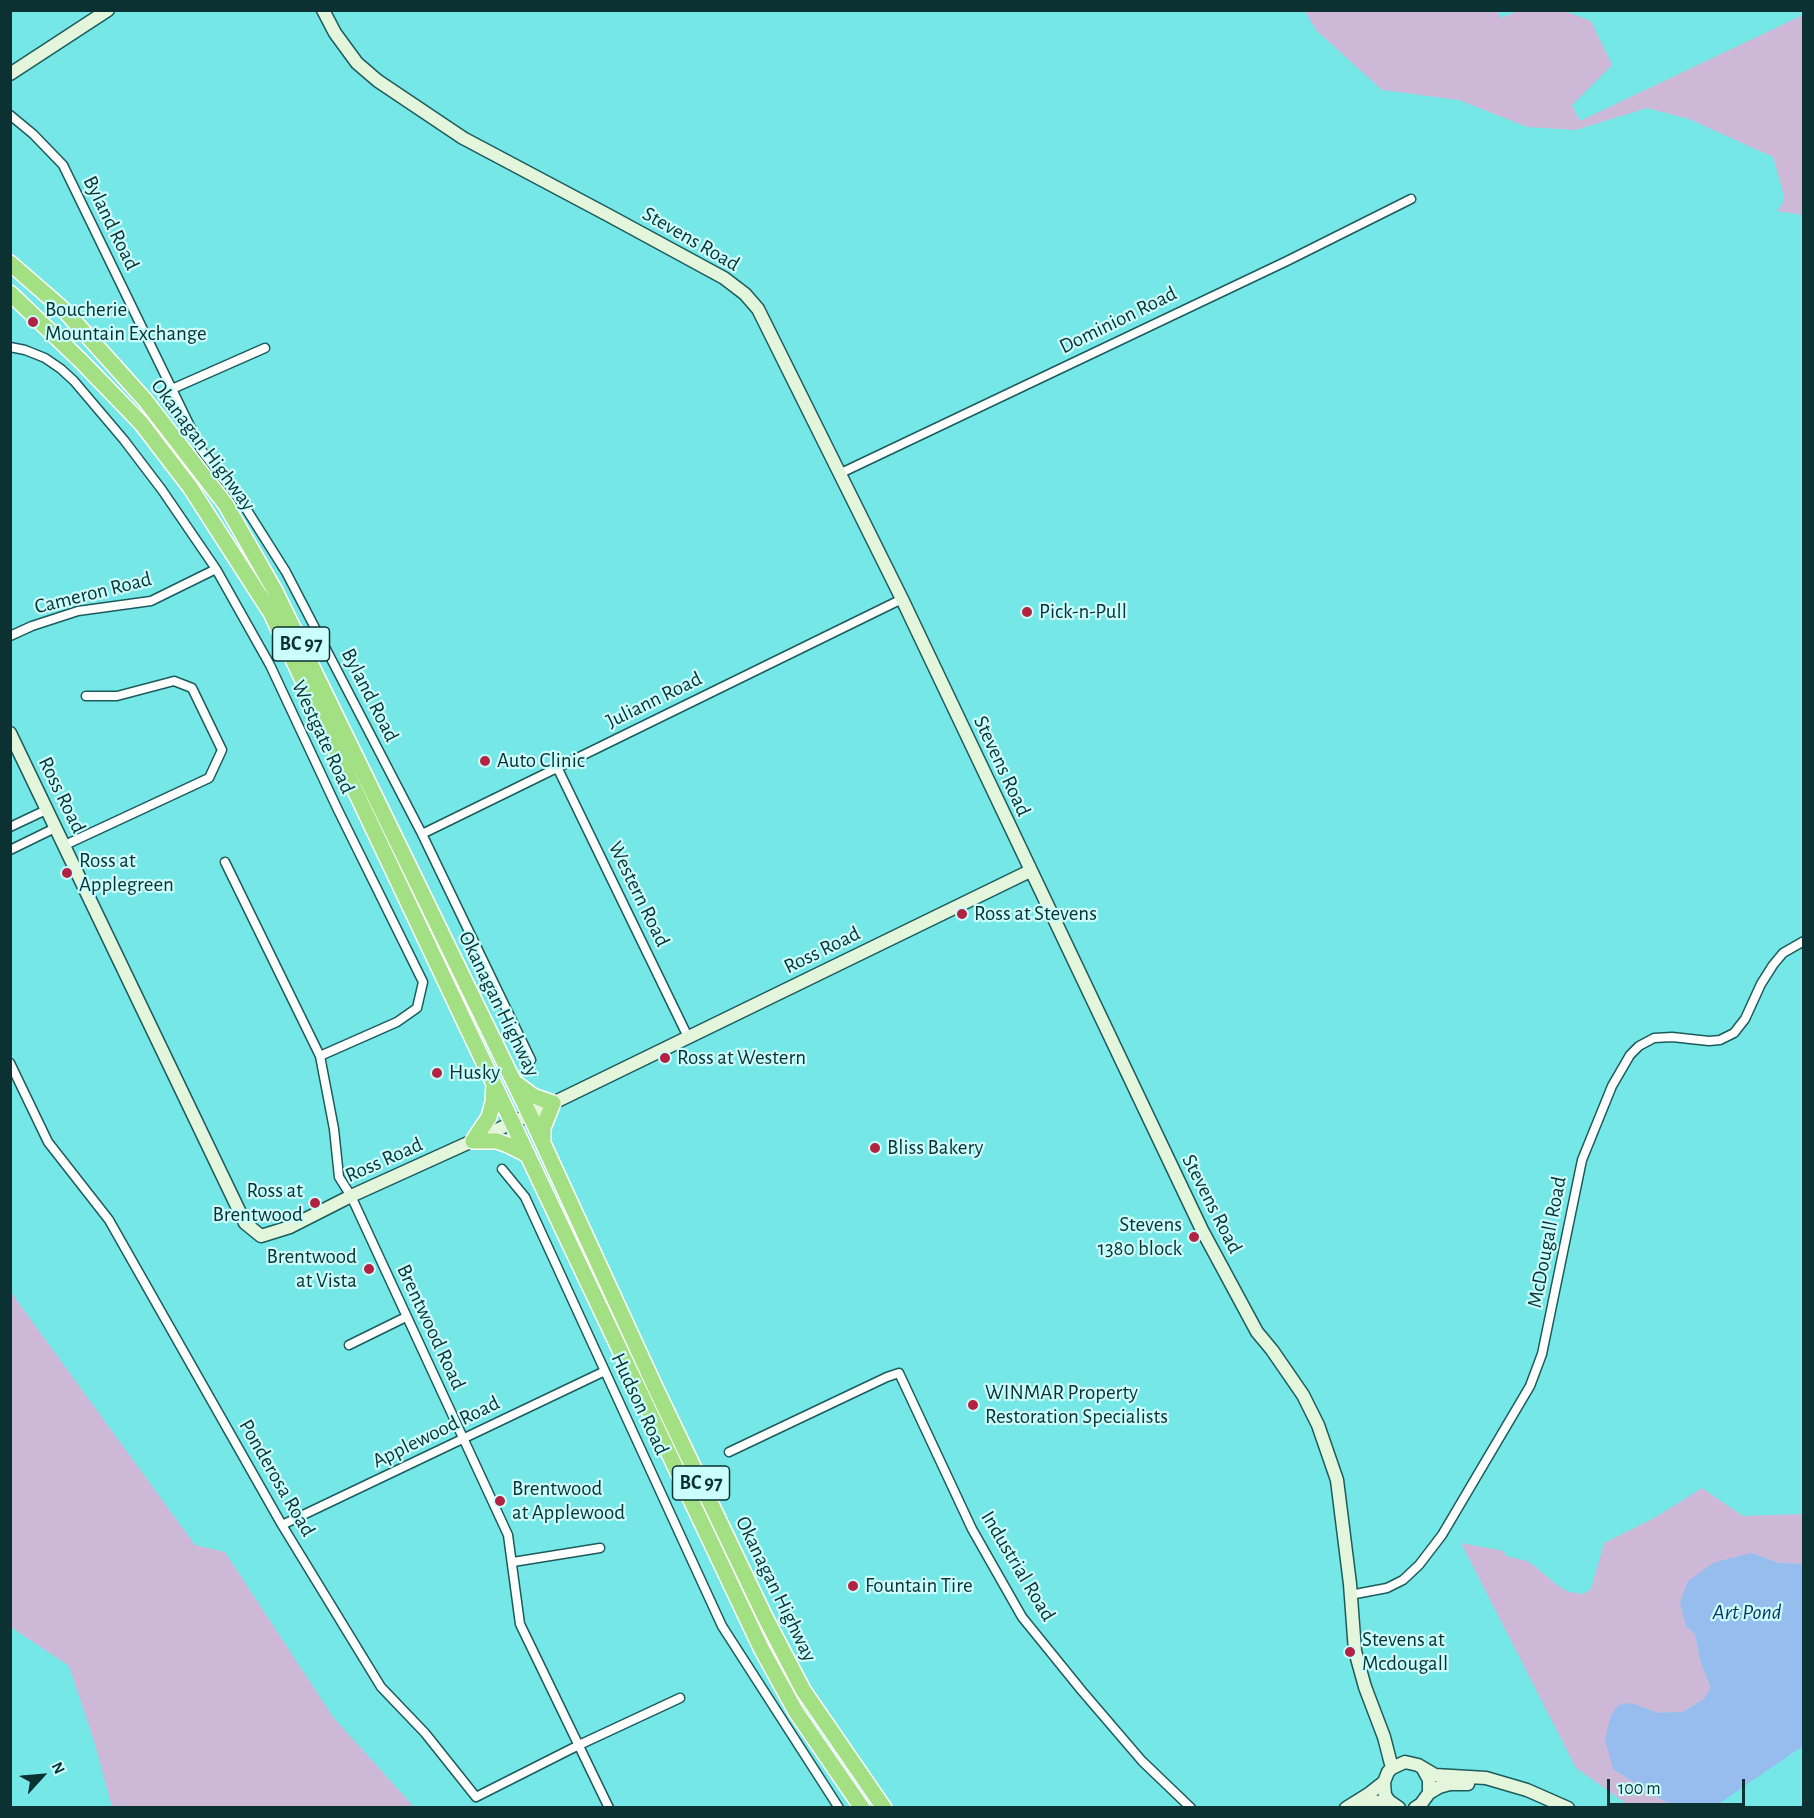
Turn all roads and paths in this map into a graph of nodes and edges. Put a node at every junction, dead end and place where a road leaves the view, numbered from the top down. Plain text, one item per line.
1 (108, 10) edge
2 (323, 10) edge
3 (10, 74) edge
4 (10, 115) edge
5 (1411, 199) dead end
6 (10, 263) edge
7 (10, 293) edge
8 (10, 347) edge
9 (265, 348) dead end
10 (172, 389) junction
11 (841, 473) junction
12 (216, 569) junction
13 (902, 599) junction
14 (10, 636) edge
15 (87, 696) dead end
16 (10, 733) edge
17 (557, 767) junction
18 (46, 810) junction
19 (10, 827) edge
20 (55, 828) junction
21 (422, 834) junction
22 (65, 845) junction
23 (10, 850) edge
24 (225, 862) dead end
25 (1030, 871) junction
26 (1803, 940) edge
27 (688, 1037) junction
28 (320, 1056) junction
29 (531, 1060) dead end
30 (10, 1063) edge
31 (512, 1079) junction
32 (494, 1084) junction
33 (553, 1103) junction
34 (530, 1115) junction
35 (512, 1123) junction
36 (473, 1141) junction
37 (543, 1144) junction
38 (528, 1155) junction
39 (502, 1169) dead end
40 (351, 1196) junction
41 (406, 1317) junction
42 (349, 1345) dead end
43 (605, 1371) junction
44 (463, 1440) junction
45 (729, 1452) dead end
46 (282, 1525) junction
47 (600, 1548) dead end
48 (513, 1562) junction
49 (1350, 1595) junction
50 (680, 1698) dead end
51 (1384, 1737) junction
52 (579, 1745) junction
53 (1405, 1762) junction
54 (1392, 1768) junction
55 (1423, 1769) junction
56 (1384, 1782) junction
57 (1501, 1784) junction
58 (1422, 1803) edge
59 (1394, 1804) edge
60 (609, 1808) edge
61 (839, 1808) edge
62 (862, 1808) edge
63 (884, 1808) edge
64 (1191, 1808) edge
65 (1346, 1808) edge
66 (1364, 1808) edge
67 (1568, 1808) edge

1 - 3 main road
2 - 11 main road, Stevens Road
4 - 10 street, Byland Road
5 - 11 street, Dominion Road
6 - 31 highway, Okanagan Highway / BC 97
7 - 32 highway, Okanagan Highway / BC 97
8 - 12 street, Westgate Road
9 - 10 street
10 - 21 street, Byland Road
11 - 13 main road, Stevens Road
12 - 14 street, Cameron Road
12 - 28 street, Westgate Road
13 - 17 street, Juliann Road
13 - 25 main road, Stevens Road
15 - 22 street
16 - 18 main road, Ross Road
17 - 21 street, Juliann Road
17 - 27 street, Western Road
18 - 19 street
18 - 20 main road, Ross Road
20 - 22 main road, Ross Road
20 - 23 street
21 - 29 street, Byland Road
22 - 40 main road, Ross Road
24 - 28 street, Brentwood Road
25 - 27 main road, Ross Road
25 - 49 main road, Stevens Road
26 - 49 street, McDougall Road
27 - 33 main road, Ross Road
28 - 40 street, Brentwood Road
30 - 46 street, Ponderosa Road
31 - 33 highway
31 - 34 highway, Okanagan Highway / BC 97
32 - 35 highway, Okanagan Highway / BC 97
32 - 36 highway
33 - 34 main road, Ross Road
33 - 37 highway
34 - 35 main road, Ross Road
34 - 37 highway, Okanagan Highway / BC 97
35 - 36 main road, Ross Road
35 - 38 highway, Okanagan Highway / BC 97
36 - 38 highway
36 - 40 main road, Ross Road
37 - 63 highway, Okanagan Highway / BC 97
38 - 62 highway, Okanagan Highway / BC 97
39 - 43 street, Hudson Road
40 - 41 street, Brentwood Road
41 - 42 street
41 - 44 street, Brentwood Road
43 - 44 street, Applewood Road
43 - 61 street, Hudson Road
44 - 46 street, Applewood Road
44 - 48 street, Brentwood Road
45 - 64 street, Industrial Road
46 - 52 street, Ponderosa Road
47 - 48 street
48 - 52 street, Brentwood Road
49 - 51 main road, Stevens Road
50 - 52 street
51 - 53 main road, Stevens Road
51 - 54 main road, Stevens Road
52 - 60 street, Brentwood Road
53 - 54 main road
53 - 55 main road
54 - 56 main road
55 - 57 main road
55 - 58 main road
56 - 59 main road
56 - 65 main road
57 - 58 main road
57 - 67 main road
59 - 66 main road

